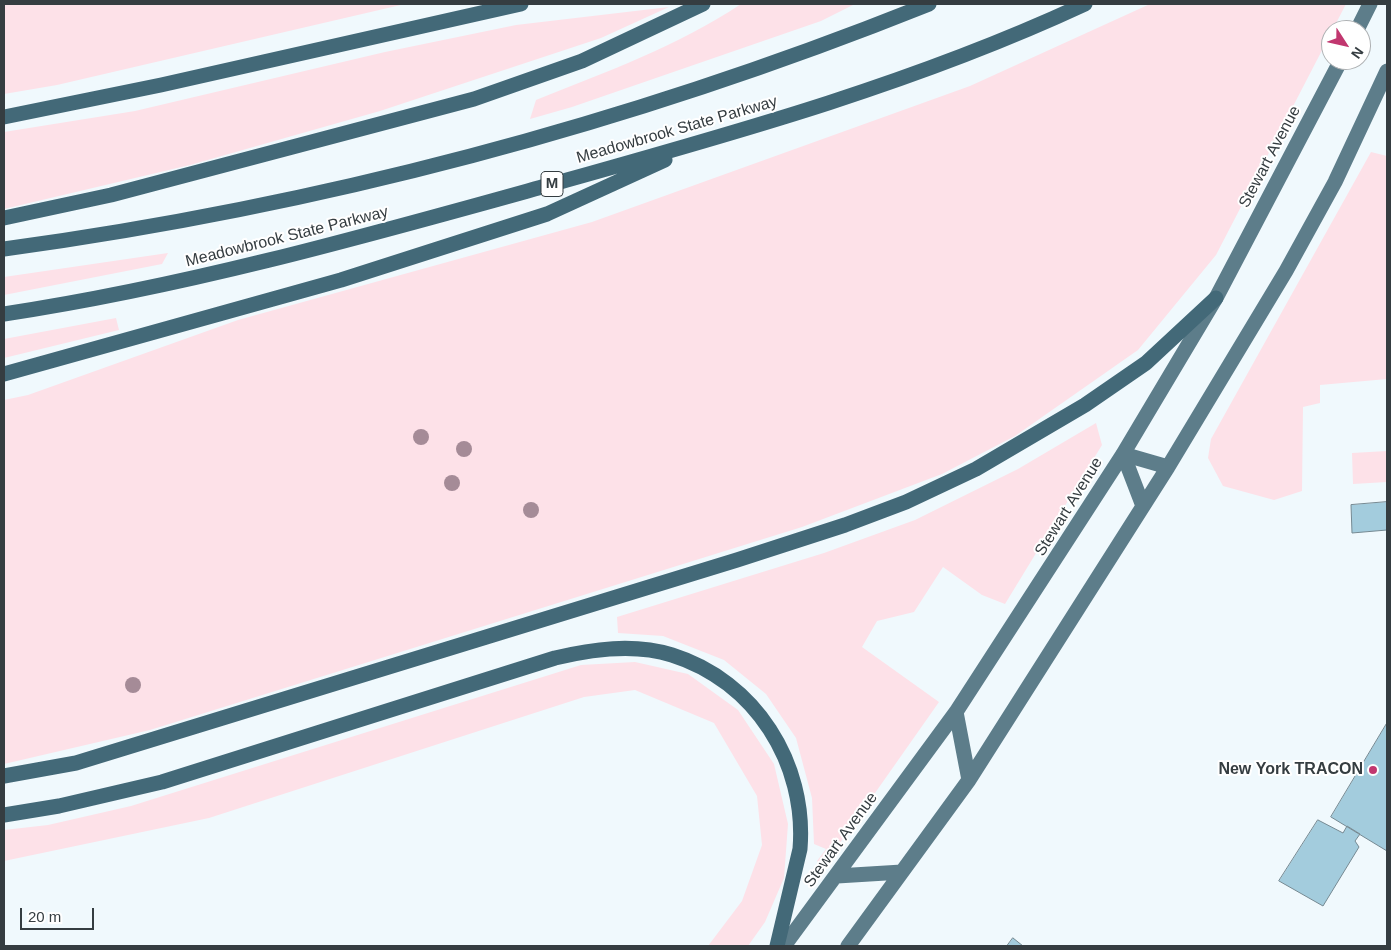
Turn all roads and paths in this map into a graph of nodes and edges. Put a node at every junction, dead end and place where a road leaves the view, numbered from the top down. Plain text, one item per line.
1 (521, 4) edge
2 (703, 4) edge
3 (929, 4) edge
4 (1085, 4) edge
5 (1370, 4) edge
6 (1362, 20) edge
7 (1336, 70) edge
8 (1387, 72) edge
9 (4, 117) edge
10 (711, 139) junction
11 (4, 218) edge
12 (4, 250) edge
13 (1216, 298) junction
14 (4, 314) edge
15 (4, 374) edge
16 (1123, 454) junction
17 (1168, 467) junction
18 (1144, 506) junction
19 (956, 712) junction
20 (4, 776) edge
21 (969, 780) junction
22 (4, 815) edge
23 (902, 872) junction
24 (837, 876) junction
25 (777, 946) edge
26 (784, 946) edge
27 (848, 946) edge

1 - 9 highway
2 - 11 highway
3 - 12 highway, Meadowbrook State Parkway
4 - 10 highway, Meadowbrook State Parkway / M
5 - 6 main road
7 - 13 main road, Stewart Avenue
8 - 17 main road
10 - 14 highway, Meadowbrook State Parkway / M
10 - 15 highway
13 - 16 main road, Stewart Avenue
13 - 20 highway
16 - 17 main road
16 - 18 main road
16 - 19 main road, Stewart Avenue
17 - 18 main road
18 - 21 main road
19 - 21 main road
19 - 24 main road, Stewart Avenue
21 - 23 main road
22 - 25 highway
23 - 24 main road
23 - 27 main road
24 - 26 main road, Stewart Avenue

